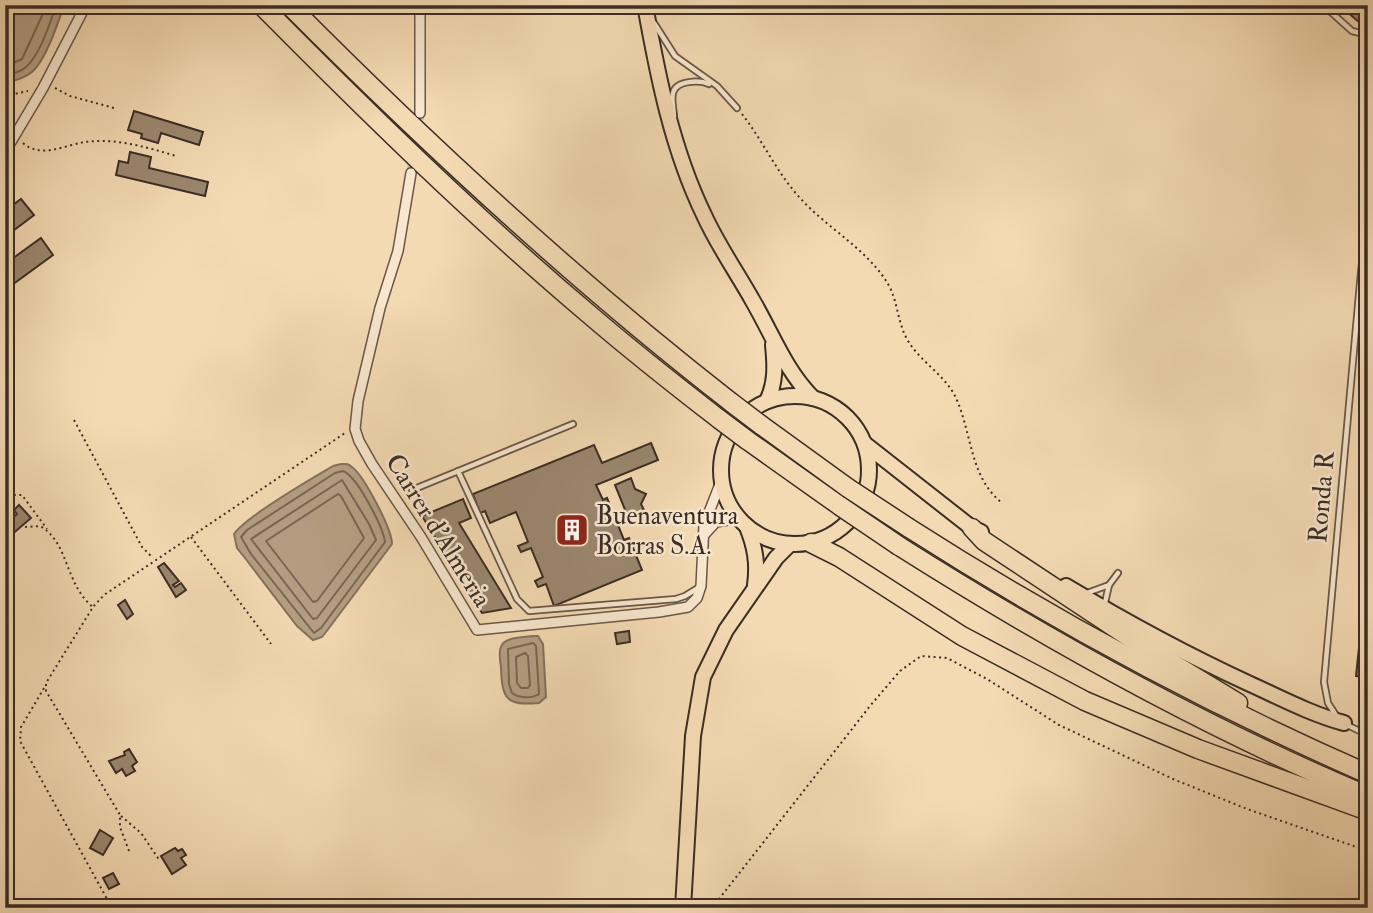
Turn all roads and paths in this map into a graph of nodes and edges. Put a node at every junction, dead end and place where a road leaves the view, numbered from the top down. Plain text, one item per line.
1 (86, 5) edge
2 (261, 5) edge
3 (289, 5) edge
4 (419, 5) edge
5 (1323, 5) edge
6 (645, 8) edge
7 (1368, 35) edge
8 (45, 83) junction
9 (717, 86) junction
10 (5, 96) edge
11 (114, 108) dead end
12 (737, 108) joint
13 (420, 113) tunnel mouth
14 (16, 134) junction
15 (673, 135) junction
16 (5, 152) edge
17 (176, 156) dead end
18 (411, 173) tunnel mouth
19 (1368, 243) edge
20 (773, 340) junction
21 (813, 398) junction
22 (767, 401) junction
23 (74, 420) dead end
24 (573, 424) dead end
25 (355, 429) junction
26 (865, 444) junction
27 (458, 471) junction
28 (722, 479) junction
29 (412, 490) dead end
30 (5, 502) edge
31 (1001, 502) dead end
32 (742, 522) junction
33 (25, 527) dead end
34 (972, 528) junction
35 (47, 531) junction
36 (191, 536) junction
37 (704, 536) junction
38 (811, 543) junction
39 (790, 544) junction
40 (155, 560) junction
41 (1118, 573) dead end
42 (1109, 585) junction
43 (701, 586) junction
44 (755, 587) junction
45 (1079, 593) junction
46 (93, 607) junction
47 (1104, 608) junction
48 (271, 644) dead end
49 (45, 687) junction
50 (1344, 723) junction
51 (1368, 735) edge
52 (1368, 764) edge
53 (1368, 774) edge
54 (1368, 796) edge
55 (1368, 811) edge
56 (120, 815) junction
57 (129, 851) dead end
58 (1368, 851) edge
59 (160, 861) dead end
60 (112, 908) edge
61 (683, 908) edge
62 (712, 908) edge

1 - 8 street
2 - 54 highway, bridge
3 - 53 highway, bridge
4 - 13 street
5 - 7 lane
6 - 9 lane
6 - 15 main road
8 - 10 path
8 - 11 path
8 - 14 street
9 - 12 lane
9 - 15 lane
12 - 31 path
14 - 16 street
14 - 17 path
15 - 20 main road
18 - 25 street
19 - 50 lane, Ronda R
20 - 21 main road
20 - 22 main road
21 - 22 main road
21 - 26 main road
22 - 28 main road
23 - 40 path
24 - 27 lane
25 - 36 path
25 - 43 street, Carrer d'Almeria
26 - 34 main road
26 - 38 main road
27 - 29 lane
27 - 43 lane
28 - 32 main road
28 - 37 street
30 - 35 path
32 - 37 street
32 - 39 main road
32 - 44 main road
33 - 35 path
34 - 45 main road
34 - 52 highway
35 - 46 path
36 - 40 path
36 - 48 path
37 - 43 street
38 - 39 main road
38 - 55 highway
39 - 44 main road
40 - 46 path
41 - 42 lane
42 - 45 lane
42 - 47 lane
44 - 61 main road
45 - 47 main road
46 - 49 path
47 - 50 main road
49 - 56 path
49 - 60 path
50 - 51 lane
56 - 57 path
56 - 59 path
58 - 62 path

